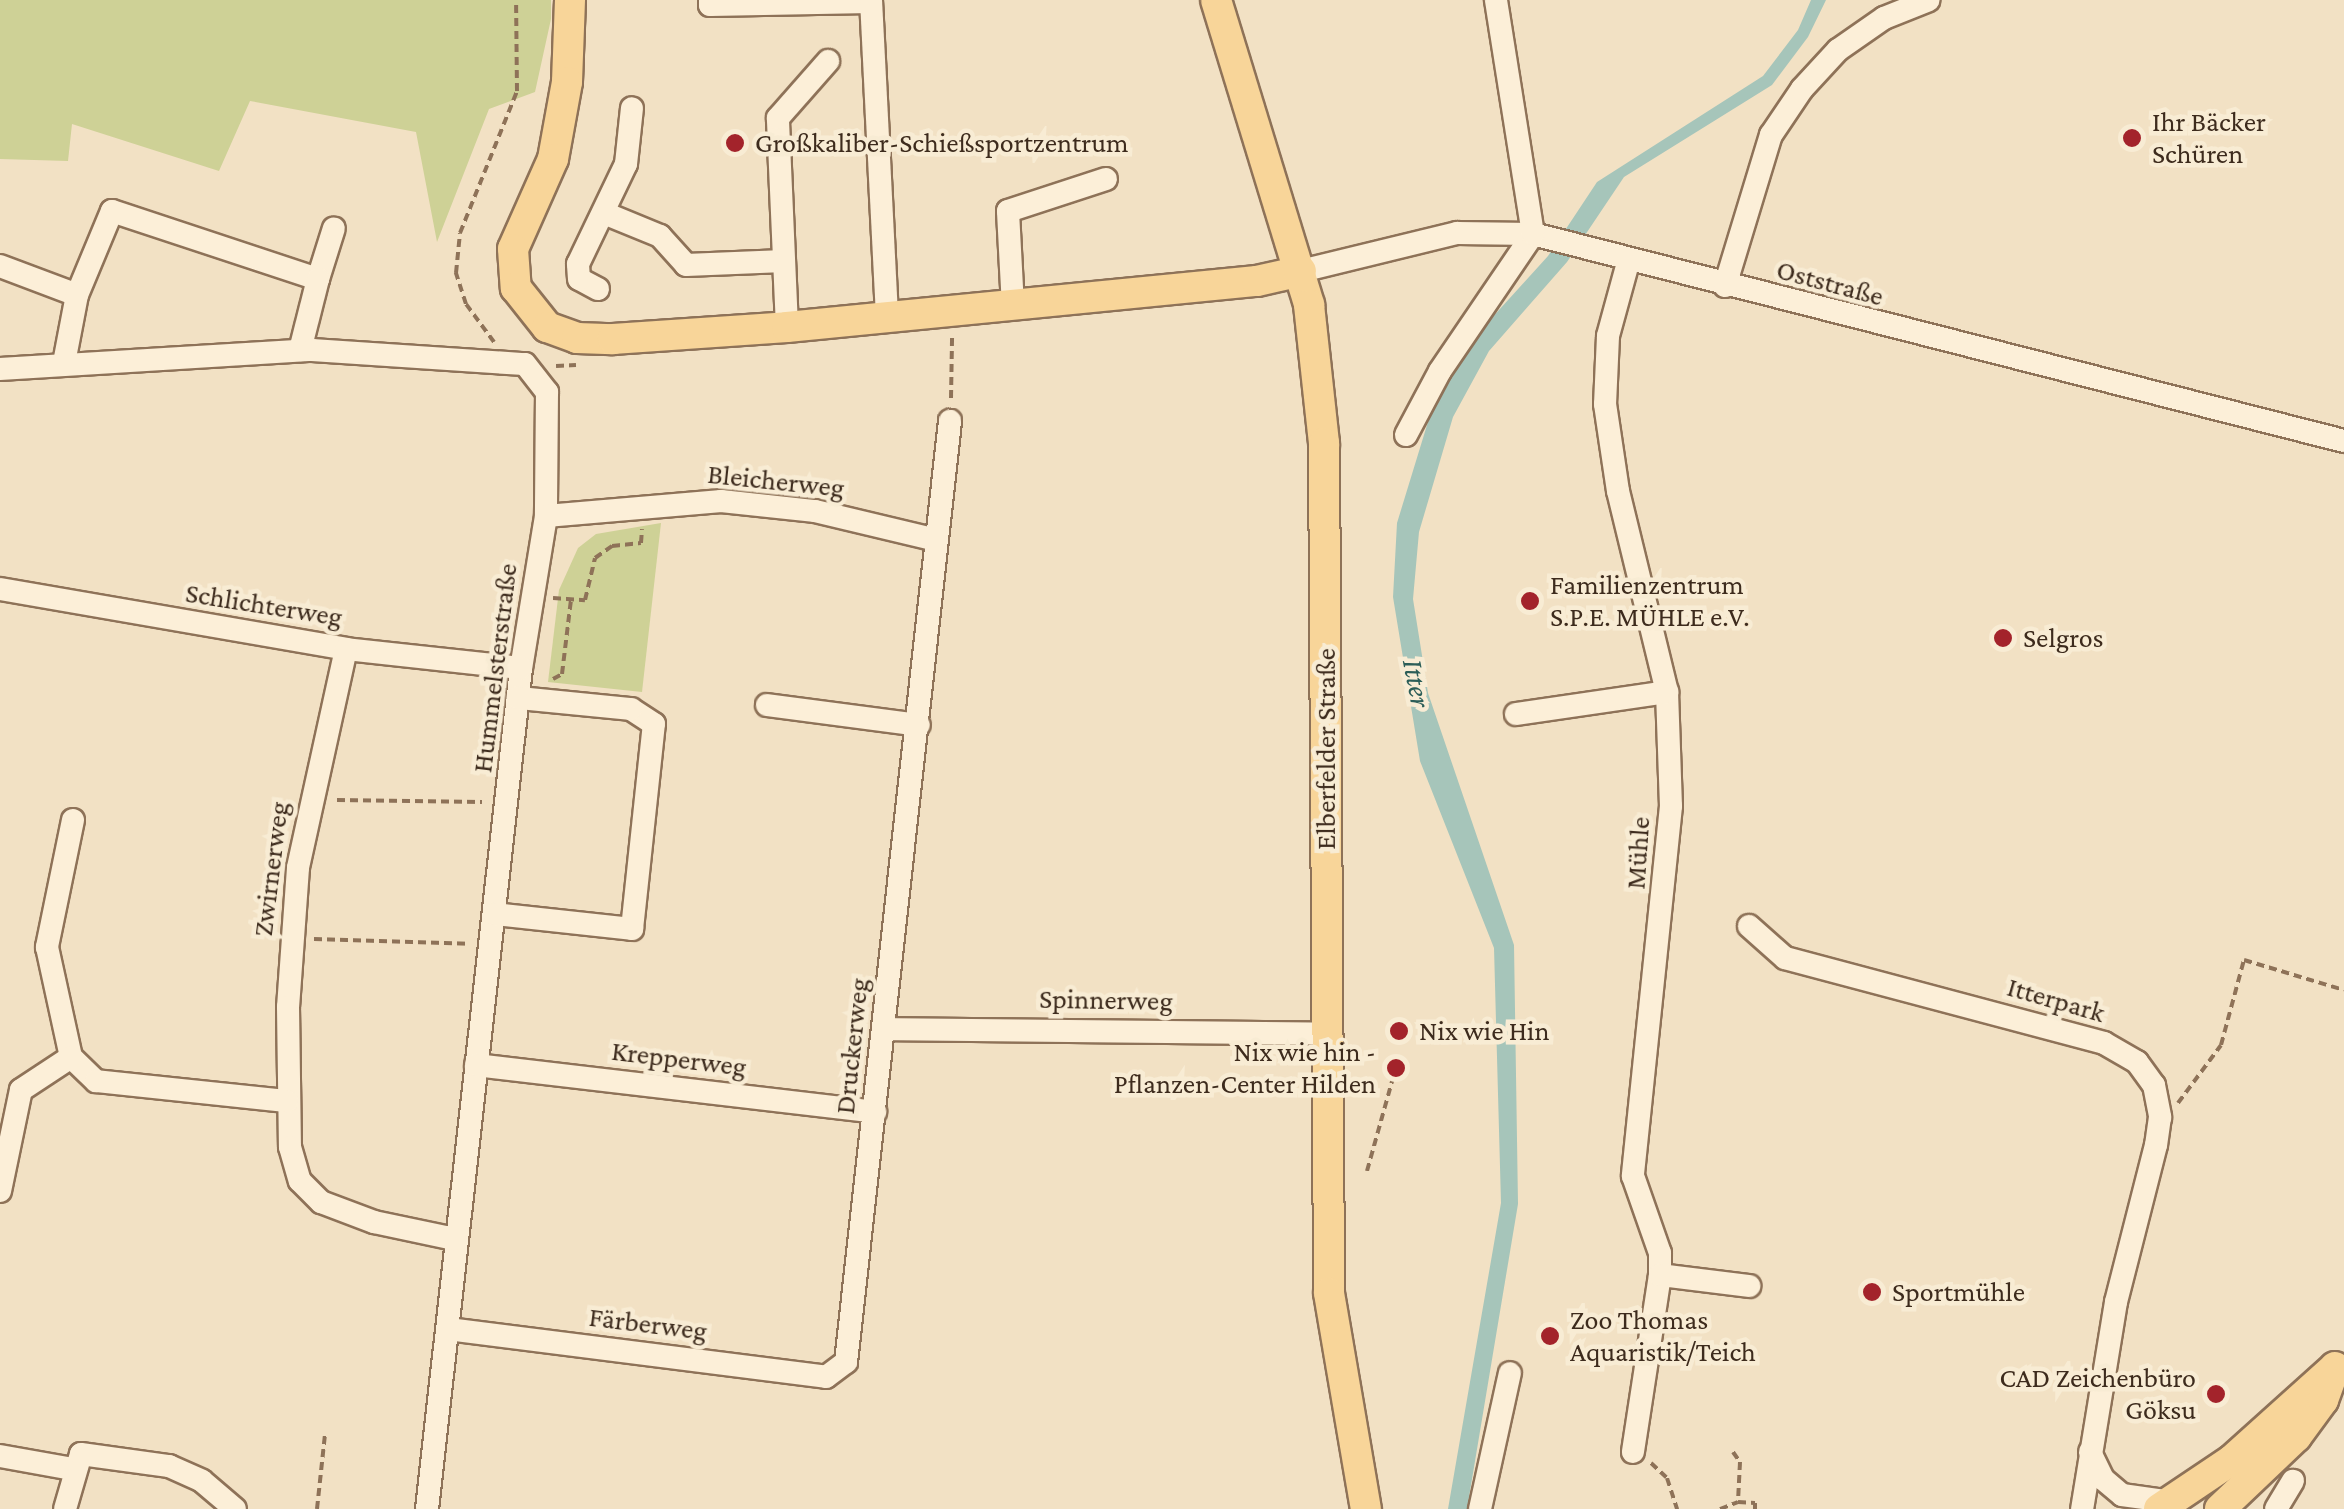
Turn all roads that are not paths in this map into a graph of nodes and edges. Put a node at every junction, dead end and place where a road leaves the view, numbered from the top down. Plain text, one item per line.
1 (570, 0) edge
2 (710, 0) edge
3 (1216, 0) edge
4 (1496, 0) edge
5 (1929, 0) edge
6 (871, 1) edge
7 (828, 60) dead end
8 (632, 108) dead end
9 (1106, 179) dead end
10 (604, 213) junction
11 (334, 228) dead end
12 (1543, 236) junction
13 (784, 260) junction
14 (1629, 260) junction
15 (0, 266) edge
16 (1301, 271) junction
17 (318, 279) junction
18 (1725, 286) junction
19 (598, 288) dead end
20 (77, 295) junction
21 (1013, 307) junction
22 (887, 318) junction
23 (786, 327) junction
24 (300, 350) junction
25 (64, 363) junction
26 (0, 369) edge
27 (950, 421) road end
28 (1406, 436) dead end
29 (2344, 441) edge
30 (546, 516) junction
31 (937, 540) junction
32 (0, 589) edge
33 (346, 649) junction
34 (521, 668) junction
35 (1667, 692) junction
36 (518, 698) junction
37 (766, 705) dead end
38 (1516, 714) dead end
39 (918, 725) junction
40 (73, 820) dead end
41 (495, 914) junction
42 (1749, 926) dead end
43 (885, 1028) junction
44 (1326, 1034) junction
45 (71, 1057) junction
46 (476, 1065) junction
47 (287, 1101) junction
48 (875, 1112) junction
49 (0, 1191) edge
50 (455, 1239) junction
51 (1660, 1275) junction
52 (1749, 1286) dead end
53 (448, 1329) junction
54 (2339, 1360) edge
55 (840, 1372) joint
56 (1510, 1373) dead end
57 (1634, 1450) road end
58 (2090, 1452) junction
59 (0, 1456) edge
60 (72, 1468) junction
61 (2293, 1482) dead end
62 (2165, 1505) edge
63 (65, 1509) edge
64 (235, 1509) edge
65 (427, 1509) edge
66 (1366, 1509) edge
67 (1480, 1509) edge
68 (2082, 1509) edge
69 (2220, 1509) edge
70 (2276, 1509) edge

1 - 23 main road
2 - 6 street
3 - 16 main road, Elberfelder Straße
4 - 12 street
5 - 18 street
6 - 22 street
7 - 13 street
8 - 10 street
9 - 21 street
10 - 13 street
10 - 19 street
11 - 17 street
12 - 14 street, Oststraße
12 - 16 street, Oststraße
12 - 28 street
13 - 23 street
14 - 18 street, Oststraße
14 - 35 street, Mühle
15 - 20 street
16 - 21 main road
16 - 44 main road, Elberfelder Straße
17 - 20 street
17 - 24 street
18 - 29 street, Oststraße
20 - 25 street
21 - 22 main road
22 - 23 main road
24 - 25 street
24 - 30 street, Hummelsterstraße
25 - 26 street
27 - 31 street, Druckerweg
30 - 31 street, Bleicherweg
30 - 34 street, Hummelsterstraße
31 - 39 street, Druckerweg
32 - 33 street, Schlichterweg
33 - 34 street, Schlichterweg
33 - 47 street, Zwirnerweg
34 - 36 street, Hummelsterstraße
35 - 38 street
35 - 51 street, Mühle
36 - 41 street, Hummelsterstraße
36 - 41 street
37 - 39 street
39 - 43 street, Druckerweg
40 - 45 street
41 - 46 street, Hummelsterstraße
42 - 58 street, Itterpark
43 - 44 street, Spinnerweg
43 - 48 street, Druckerweg
44 - 66 main road, Elberfelder Straße
45 - 47 street
45 - 49 street
46 - 48 street, Krepperweg
46 - 50 street, Hummelsterstraße
47 - 50 street, Zwirnerweg
48 - 55 street, Druckerweg
50 - 53 street, Hummelsterstraße
51 - 52 street
51 - 57 street, Mühle
53 - 55 street, Färberweg
53 - 65 street, Hummelsterstraße
54 - 62 main road
54 - 69 main road
56 - 67 street
58 - 62 street
58 - 68 street, Itterpark
59 - 60 street
60 - 63 street
60 - 64 street
61 - 70 street

